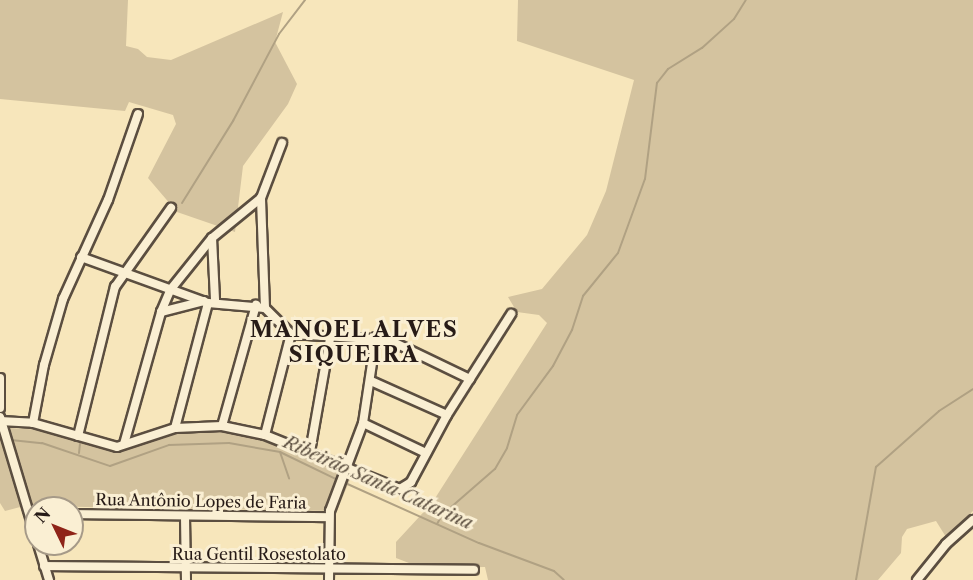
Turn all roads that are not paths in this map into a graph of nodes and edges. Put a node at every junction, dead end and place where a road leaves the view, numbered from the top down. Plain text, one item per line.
1 (138, 114) dead end
2 (282, 143) dead end
3 (261, 198) junction
4 (171, 208) dead end
5 (212, 238) junction
6 (81, 257) junction
7 (123, 272) junction
8 (171, 289) junction
9 (209, 302) junction
10 (256, 305) junction
11 (265, 308) junction
12 (161, 312) junction
13 (511, 314) dead end
14 (291, 334) junction
15 (376, 337) junction
16 (330, 338) junction
17 (0, 378) edge
18 (470, 379) junction
19 (371, 381) junction
20 (0, 408) edge
21 (447, 416) junction
22 (0, 417) edge
23 (33, 423) junction
24 (363, 423) junction
25 (222, 426) junction
26 (175, 428) junction
27 (3, 432) edge
28 (265, 435) junction
29 (78, 436) junction
30 (124, 444) junction
31 (310, 452) junction
32 (426, 453) junction
33 (348, 467) junction
34 (26, 496) edge
35 (84, 514) edge
36 (185, 517) junction
37 (329, 518) junction
38 (973, 520) edge
39 (41, 556) edge
40 (44, 566) junction
41 (185, 569) junction
42 (329, 570) junction
43 (474, 570) dead end
44 (49, 580) edge
45 (186, 580) edge
46 (329, 580) edge
47 (917, 580) edge

1 - 6 street
2 - 3 street
3 - 5 street
3 - 11 street
4 - 7 street
5 - 8 street
5 - 9 street
6 - 7 street
6 - 23 street
7 - 8 street
7 - 29 street
8 - 9 street
8 - 12 street
9 - 10 street
9 - 12 street
9 - 26 street
10 - 11 street
10 - 25 street
11 - 14 street
12 - 30 street
13 - 18 street
14 - 16 street
14 - 28 street
15 - 16 street
15 - 18 street
15 - 19 street
16 - 31 street
17 - 20 street
18 - 21 street
19 - 21 street
19 - 24 street
21 - 32 street
22 - 27 street
23 - 27 street
23 - 29 street
24 - 32 street
24 - 33 street
25 - 26 street
25 - 28 street
26 - 30 street
27 - 34 street
28 - 31 street
29 - 30 street
31 - 33 street
32 - 33 street
33 - 37 street
35 - 36 street, Rua Antônio Lopes de Faria
36 - 37 street, Rua Antônio Lopes de Faria
36 - 41 street
37 - 42 street
38 - 47 street
39 - 40 street
40 - 41 street, Rua Gentil Rosestolato
40 - 44 street
41 - 42 street, Rua Gentil Rosestolato
41 - 45 street
42 - 43 street, Rua Gentil Rosestolato
42 - 46 street

